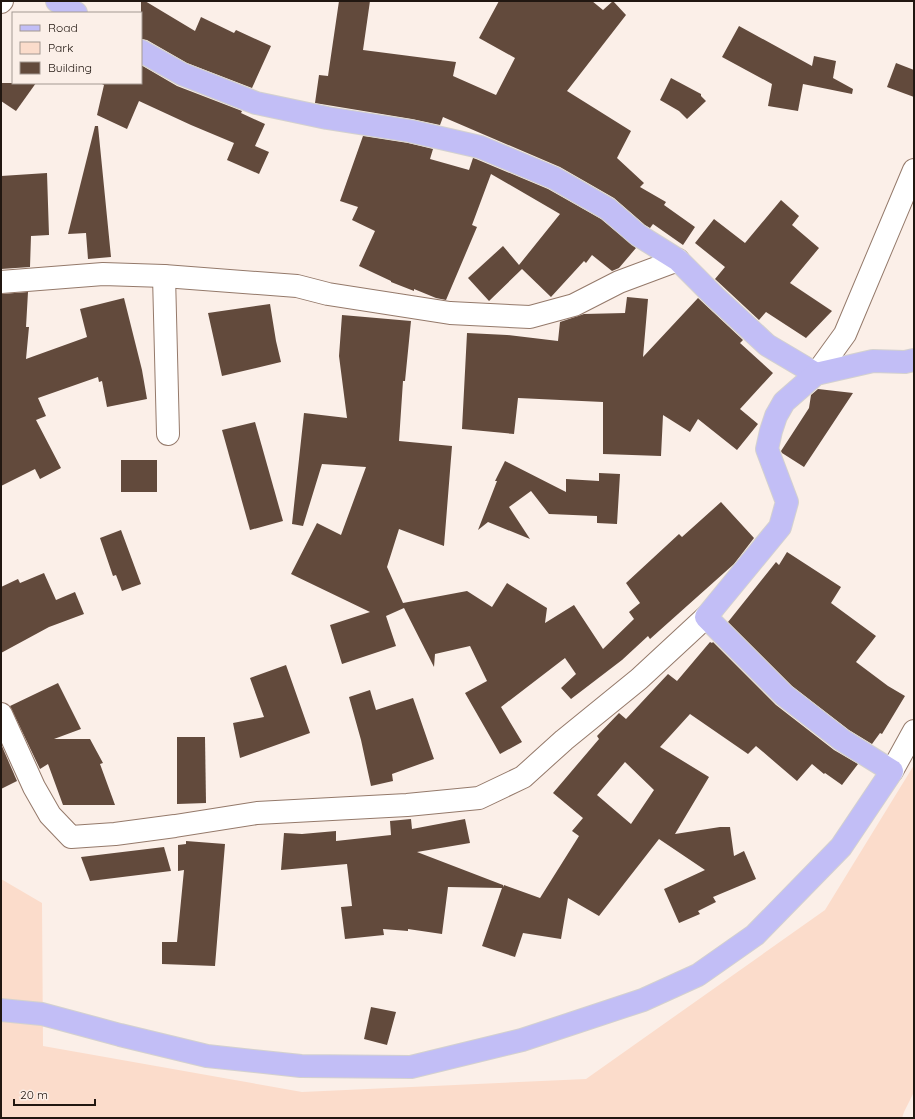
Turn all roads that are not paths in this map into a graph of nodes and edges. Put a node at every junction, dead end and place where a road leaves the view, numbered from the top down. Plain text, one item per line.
1 (57, 1) edge
2 (74, 12) edge
3 (142, 52) edge
4 (914, 170) edge
5 (678, 260) junction
6 (164, 276) junction
7 (1, 282) edge
8 (914, 360) edge
9 (816, 374) junction
10 (168, 434) dead end
11 (706, 617) junction
12 (1, 714) edge
13 (914, 731) edge
14 (892, 771) junction
15 (1, 1010) edge

1 - 2 main road
3 - 5 main road
4 - 9 street
5 - 6 street
5 - 9 main road
6 - 7 street
6 - 10 street
8 - 9 main road
9 - 11 main road
11 - 12 street
11 - 14 main road
13 - 14 street
14 - 15 main road

